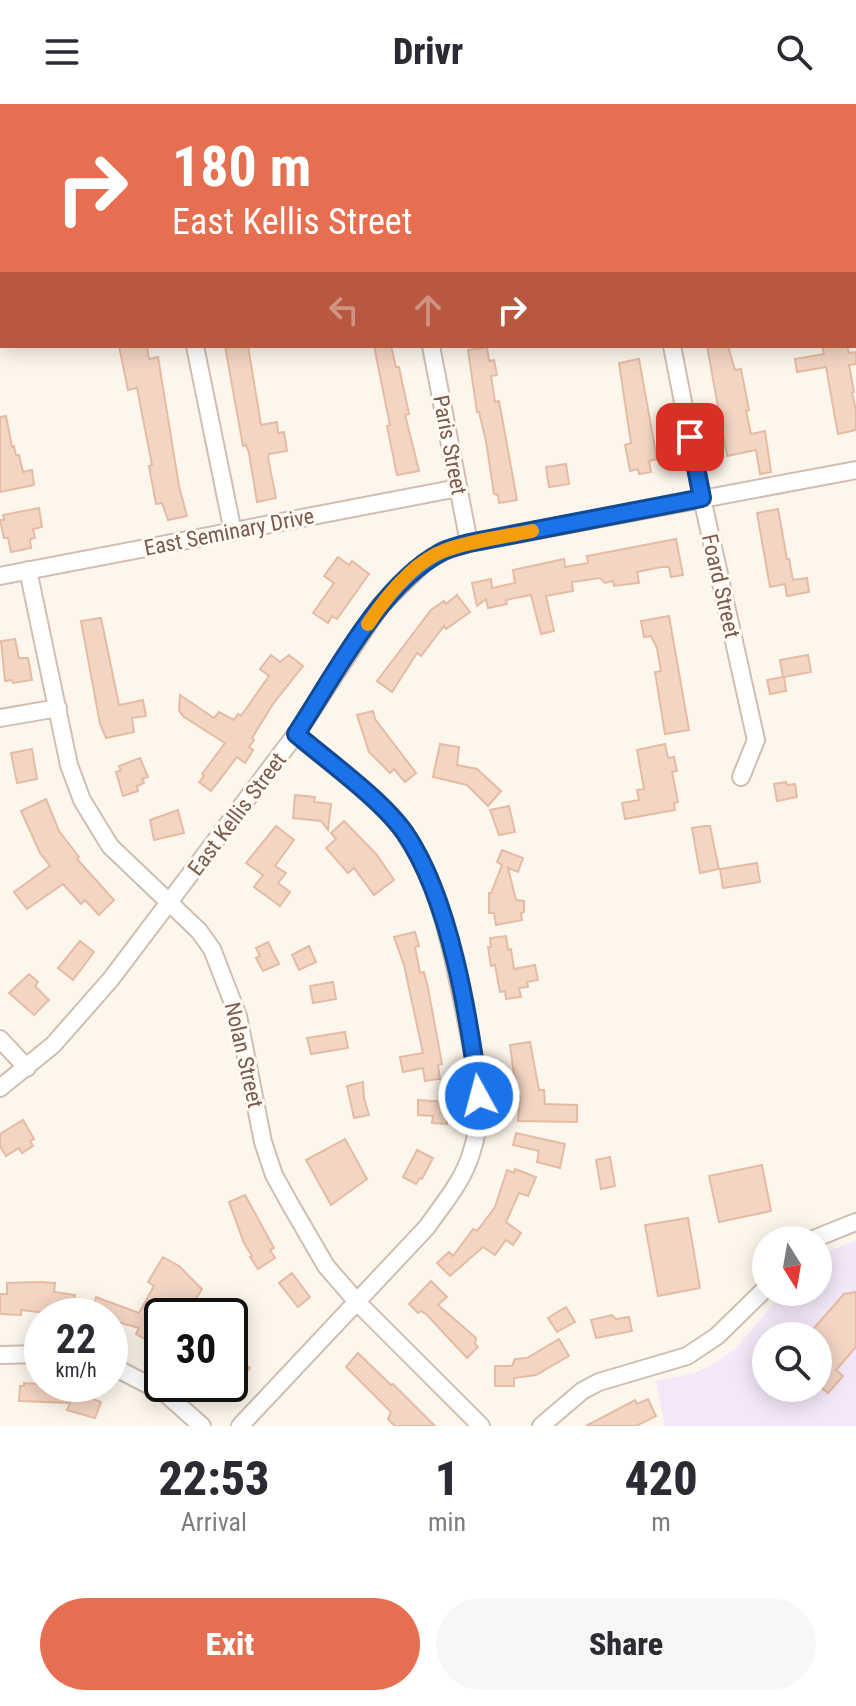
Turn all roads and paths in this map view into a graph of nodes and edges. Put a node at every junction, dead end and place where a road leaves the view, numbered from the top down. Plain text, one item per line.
1 (195, 348) edge
2 (431, 348) edge
3 (672, 348) edge
4 (856, 470) edge
5 (458, 488) junction
6 (702, 498) junction
7 (233, 532) junction
8 (469, 543) junction
9 (28, 570) junction
10 (0, 576) edge
11 (58, 708) junction
12 (0, 718) edge
13 (296, 734) junction
14 (741, 777) dead end
15 (170, 902) junction
16 (0, 1039) edge
17 (27, 1068) junction
18 (0, 1088) edge
19 (856, 1222) edge
20 (832, 1232) edge
21 (752, 1302) edge
22 (358, 1303) junction
23 (24, 1354) edge
24 (0, 1355) edge
25 (128, 1374) edge
26 (202, 1426) edge
27 (240, 1426) edge
28 (481, 1426) edge
29 (541, 1426) edge

1 - 7 street
2 - 5 street, Paris Street
3 - 6 street, Foard Street
4 - 6 street
5 - 7 street, East Seminary Drive
5 - 8 street, Paris Street
6 - 8 street
6 - 14 street, Foard Street
7 - 9 street, East Seminary Drive
8 - 13 street, East Kellis Street
9 - 10 street, East Seminary Drive
9 - 11 street, Nolan Street
11 - 12 street
11 - 15 street, Nolan Street
13 - 15 street, East Kellis Street
13 - 22 street
15 - 17 street, East Kellis Street
15 - 22 street, Nolan Street
16 - 17 street
17 - 18 street, East Kellis Street
19 - 20 street
21 - 29 street
22 - 27 street
22 - 28 street, Nolan Street
23 - 24 street
25 - 26 street

